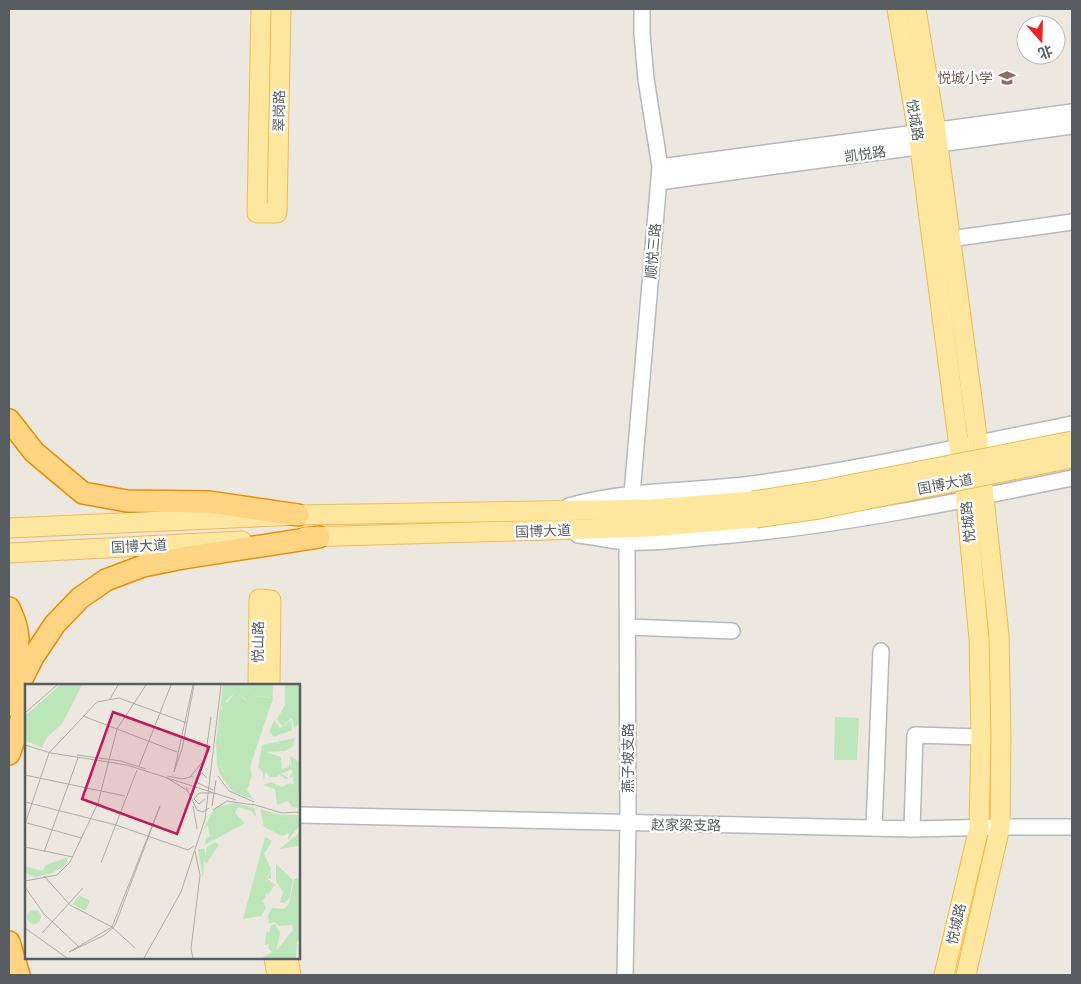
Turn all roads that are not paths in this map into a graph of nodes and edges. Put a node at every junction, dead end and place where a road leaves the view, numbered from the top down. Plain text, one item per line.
1 (261, 9) edge
2 (281, 9) edge
3 (642, 9) edge
4 (897, 9) edge
5 (916, 9) edge
6 (1072, 112) edge
7 (1072, 126) edge
8 (928, 139) junction
9 (660, 167) junction
10 (658, 182) junction
11 (1072, 222) edge
12 (950, 239) junction
13 (9, 420) edge
14 (1072, 424) edge
15 (9, 440) edge
16 (978, 442) junction
17 (1072, 442) edge
18 (959, 446) junction
19 (1072, 458) edge
20 (1072, 478) edge
21 (83, 493) junction
22 (632, 494) junction
23 (975, 498) junction
24 (754, 510) junction
25 (549, 511) junction
26 (298, 515) junction
27 (9, 528) edge
28 (546, 531) junction
29 (319, 537) junction
30 (627, 542) junction
31 (9, 553) edge
32 (80, 598) junction
33 (9, 608) edge
34 (628, 628) junction
35 (732, 631) dead end
36 (881, 651) dead end
37 (9, 670) edge
38 (35, 684) edge
39 (258, 684) edge
40 (270, 684) edge
41 (9, 705) edge
42 (25, 709) edge
43 (981, 737) junction
44 (9, 754) edge
45 (300, 815) edge
46 (628, 824) junction
47 (1000, 827) junction
48 (1072, 827) edge
49 (874, 828) junction
50 (979, 828) junction
51 (912, 829) junction
52 (9, 942) edge
53 (274, 959) edge
54 (288, 959) edge
55 (19, 975) edge
56 (277, 975) edge
57 (291, 975) edge
58 (625, 975) edge
59 (944, 975) edge
60 (966, 975) edge

1 - 2 main road, 翠岗路
3 - 9 street, 顺悦三路
4 - 8 main road, 悦城路
5 - 8 main road, 悦城路
6 - 8 street, 凯悦路
7 - 8 street, 凯悦路
8 - 9 street, 凯悦路
8 - 10 street, 凯悦路
8 - 12 main road, 悦城路
8 - 18 main road, 悦城路
9 - 10 street, 顺悦三路
10 - 22 street, 顺悦三路
11 - 12 street
12 - 16 main road, 悦城路
13 - 21 highway
14 - 16 street
15 - 21 highway
16 - 18 street
16 - 23 main road, 悦城路
17 - 24 main road, 国博大道, bridge
18 - 22 street
18 - 23 main road, 悦城路
19 - 24 main road, 国博大道, bridge
20 - 23 street
21 - 26 highway
22 - 25 street
23 - 30 street
23 - 43 main road, 悦城路
23 - 47 main road, 悦城路
24 - 25 main road, 国博大道
24 - 28 main road, 国博大道
25 - 26 main road, 国博大道
26 - 27 main road, 国博大道
28 - 29 main road, 国博大道
28 - 30 street
29 - 31 main road, 国博大道
29 - 32 highway
30 - 34 street, 燕子坡支路
32 - 38 highway
32 - 41 highway
33 - 37 highway
34 - 35 street
34 - 46 street, 燕子坡支路
36 - 49 street
39 - 40 main road, 悦山路
42 - 44 highway
43 - 50 main road, 悦城路
43 - 51 street
45 - 46 street, 赵家梁支路
46 - 49 street, 赵家梁支路
46 - 58 street, 燕子坡支路
47 - 48 street, 赵家梁支路
47 - 50 street, 赵家梁支路
47 - 60 main road, 悦城路
49 - 51 street, 赵家梁支路
50 - 51 street, 赵家梁支路
50 - 59 main road, 悦城路
52 - 55 highway
53 - 56 main road
54 - 57 main road

